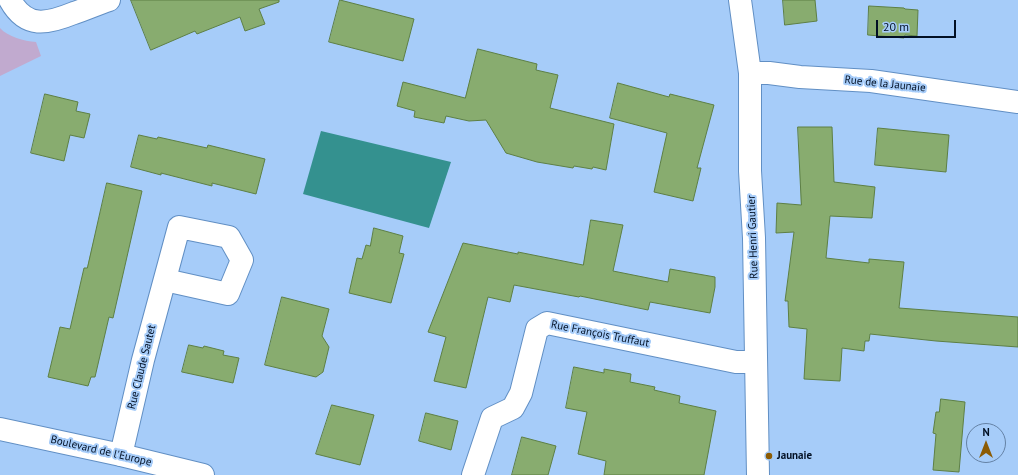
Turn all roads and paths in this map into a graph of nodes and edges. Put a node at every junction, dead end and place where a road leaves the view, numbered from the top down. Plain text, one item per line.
1 (10, 0) edge
2 (109, 0) edge
3 (740, 0) edge
4 (750, 73) junction
5 (1018, 102) edge
6 (165, 280) dead end
7 (756, 362) junction
8 (0, 428) edge
9 (121, 455) junction
10 (203, 475) edge
11 (473, 475) edge
12 (758, 475) edge

1 - 2 street
3 - 4 street, Rue Henri Gautier
4 - 5 street, Rue de la Jaunaie
4 - 7 street, Rue Henri Gautier
6 - 9 street, Rue Claude Sautet
7 - 11 street, Rue François Truffaut
7 - 12 street, Rue Henri Gautier
8 - 9 street, Boulevard de l'Europe
9 - 10 street, Boulevard de l'Europe

